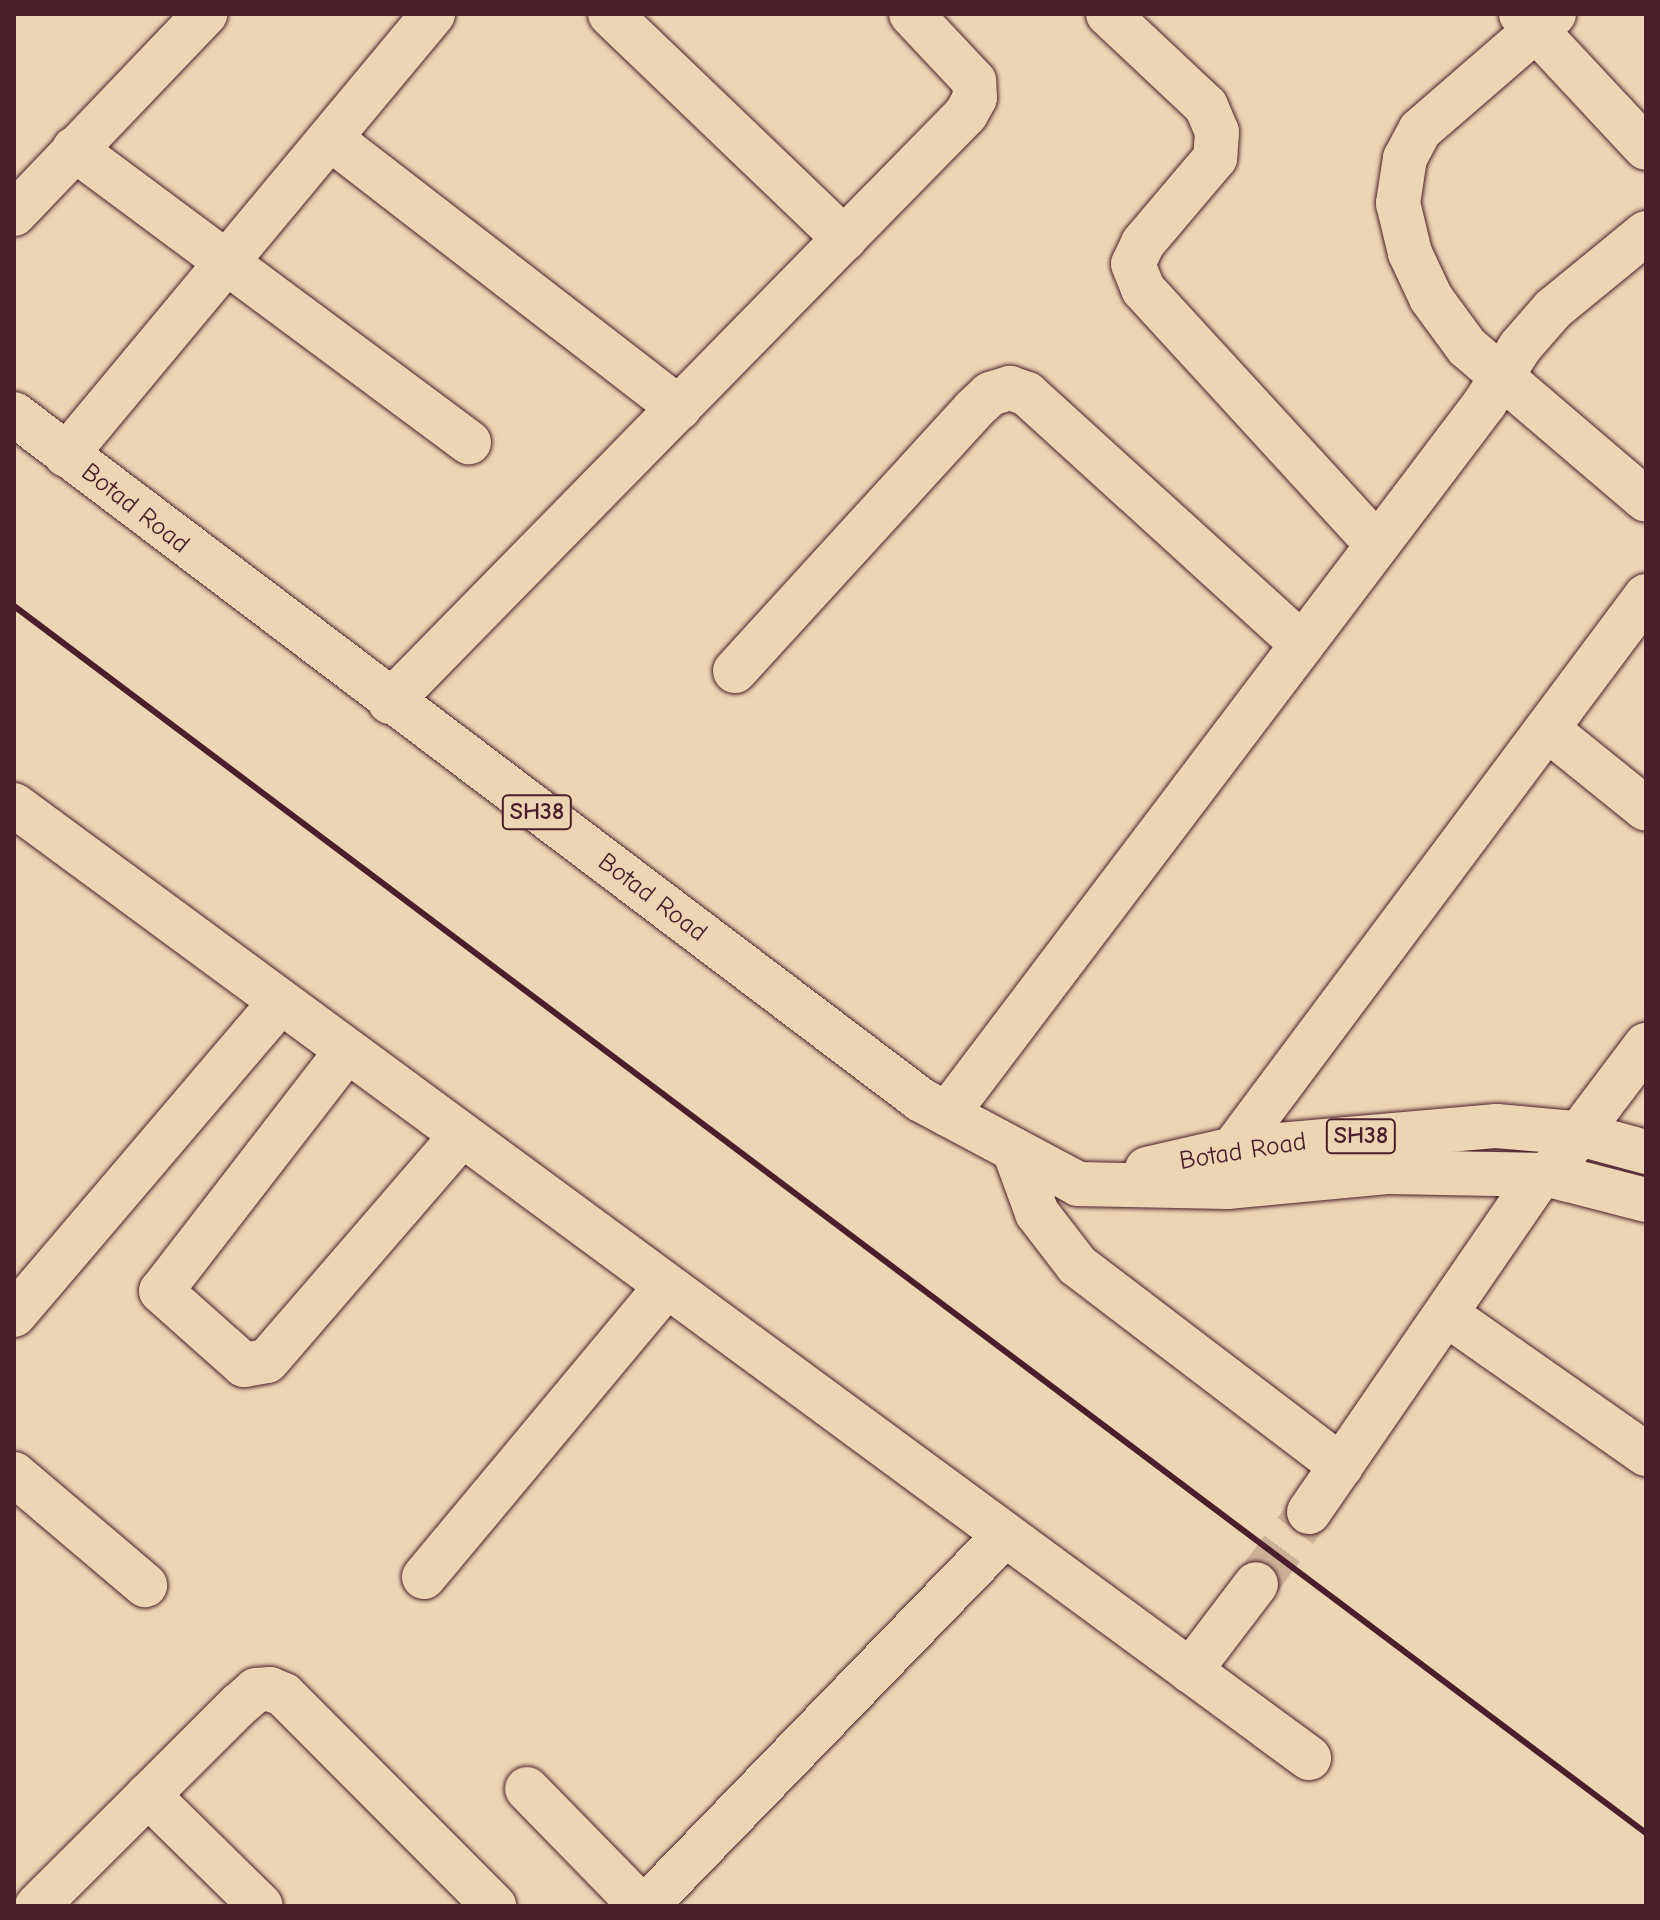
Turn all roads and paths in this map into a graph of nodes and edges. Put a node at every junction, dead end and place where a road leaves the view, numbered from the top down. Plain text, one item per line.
1 (205, 14) edge
2 (433, 14) edge
3 (610, 14) edge
4 (911, 14) edge
5 (1108, 14) edge
6 (1538, 18) edge
7 (331, 139) junction
8 (1646, 148) edge
9 (74, 149) junction
10 (14, 214) edge
11 (1646, 233) edge
12 (845, 239) junction
13 (230, 264) junction
14 (1501, 377) junction
15 (679, 408) junction
16 (14, 414) edge
17 (469, 442) dead end
18 (66, 455) junction
19 (1646, 500) edge
20 (1377, 544) junction
21 (1646, 596) edge
22 (1302, 644) junction
23 (735, 671) dead end
24 (390, 702) junction
25 (1547, 729) junction
26 (14, 805) edge
27 (1646, 809) edge
28 (279, 1004) junction
29 (1646, 1045) edge
30 (346, 1052) junction
31 (947, 1114) junction
32 (1576, 1133) junction
33 (461, 1136) junction
34 (1233, 1149) junction
35 (1014, 1150) junction
36 (1646, 1152) edge
37 (1545, 1175) junction
38 (1078, 1184) junction
39 (1646, 1200) edge
40 (666, 1287) junction
41 (1446, 1314) junction
42 (14, 1315) edge
43 (1646, 1454) edge
44 (1341, 1466) junction
45 (14, 1474) edge
46 (1309, 1512) tunnel mouth
47 (1005, 1535) junction
48 (424, 1577) dead end
49 (1256, 1584) tunnel mouth
50 (145, 1585) dead end
51 (1190, 1671) junction
52 (1309, 1758) dead end
53 (527, 1789) dead end
54 (148, 1795) junction
55 (37, 1906) edge
56 (261, 1906) edge
57 (494, 1906) edge
58 (644, 1906) edge

1 - 9 street
2 - 7 street
3 - 12 street
4 - 12 street
5 - 20 street
6 - 8 street
6 - 14 street
7 - 13 street
7 - 15 street
9 - 10 street
9 - 13 street
11 - 14 street
12 - 15 street
13 - 17 street
13 - 18 street
14 - 19 street
14 - 20 street
15 - 24 street
16 - 18 street, Botad Road / SH38
18 - 24 street, Botad Road / SH38
20 - 22 street
21 - 25 street
22 - 23 street
22 - 31 street
24 - 31 street, Botad Road / SH38
25 - 27 street
25 - 34 street
26 - 28 street
28 - 30 street
28 - 42 street
29 - 32 street
30 - 33 street
30 - 33 street
31 - 35 street, Botad Road / SH38
32 - 34 street, Botad Road / SH38
32 - 36 street, Botad Road / SH38
32 - 37 street
33 - 40 street
34 - 38 street, Botad Road / SH38
35 - 38 street, Botad Road / SH38
35 - 44 street
37 - 38 street, Botad Road / SH38
37 - 39 street, Botad Road / SH38
37 - 41 street
40 - 47 street
40 - 48 street
41 - 43 street
41 - 44 street
44 - 46 street
45 - 50 street
47 - 51 street
47 - 58 street
49 - 51 street
51 - 52 street
53 - 58 street
54 - 55 street
54 - 56 street
54 - 57 street

